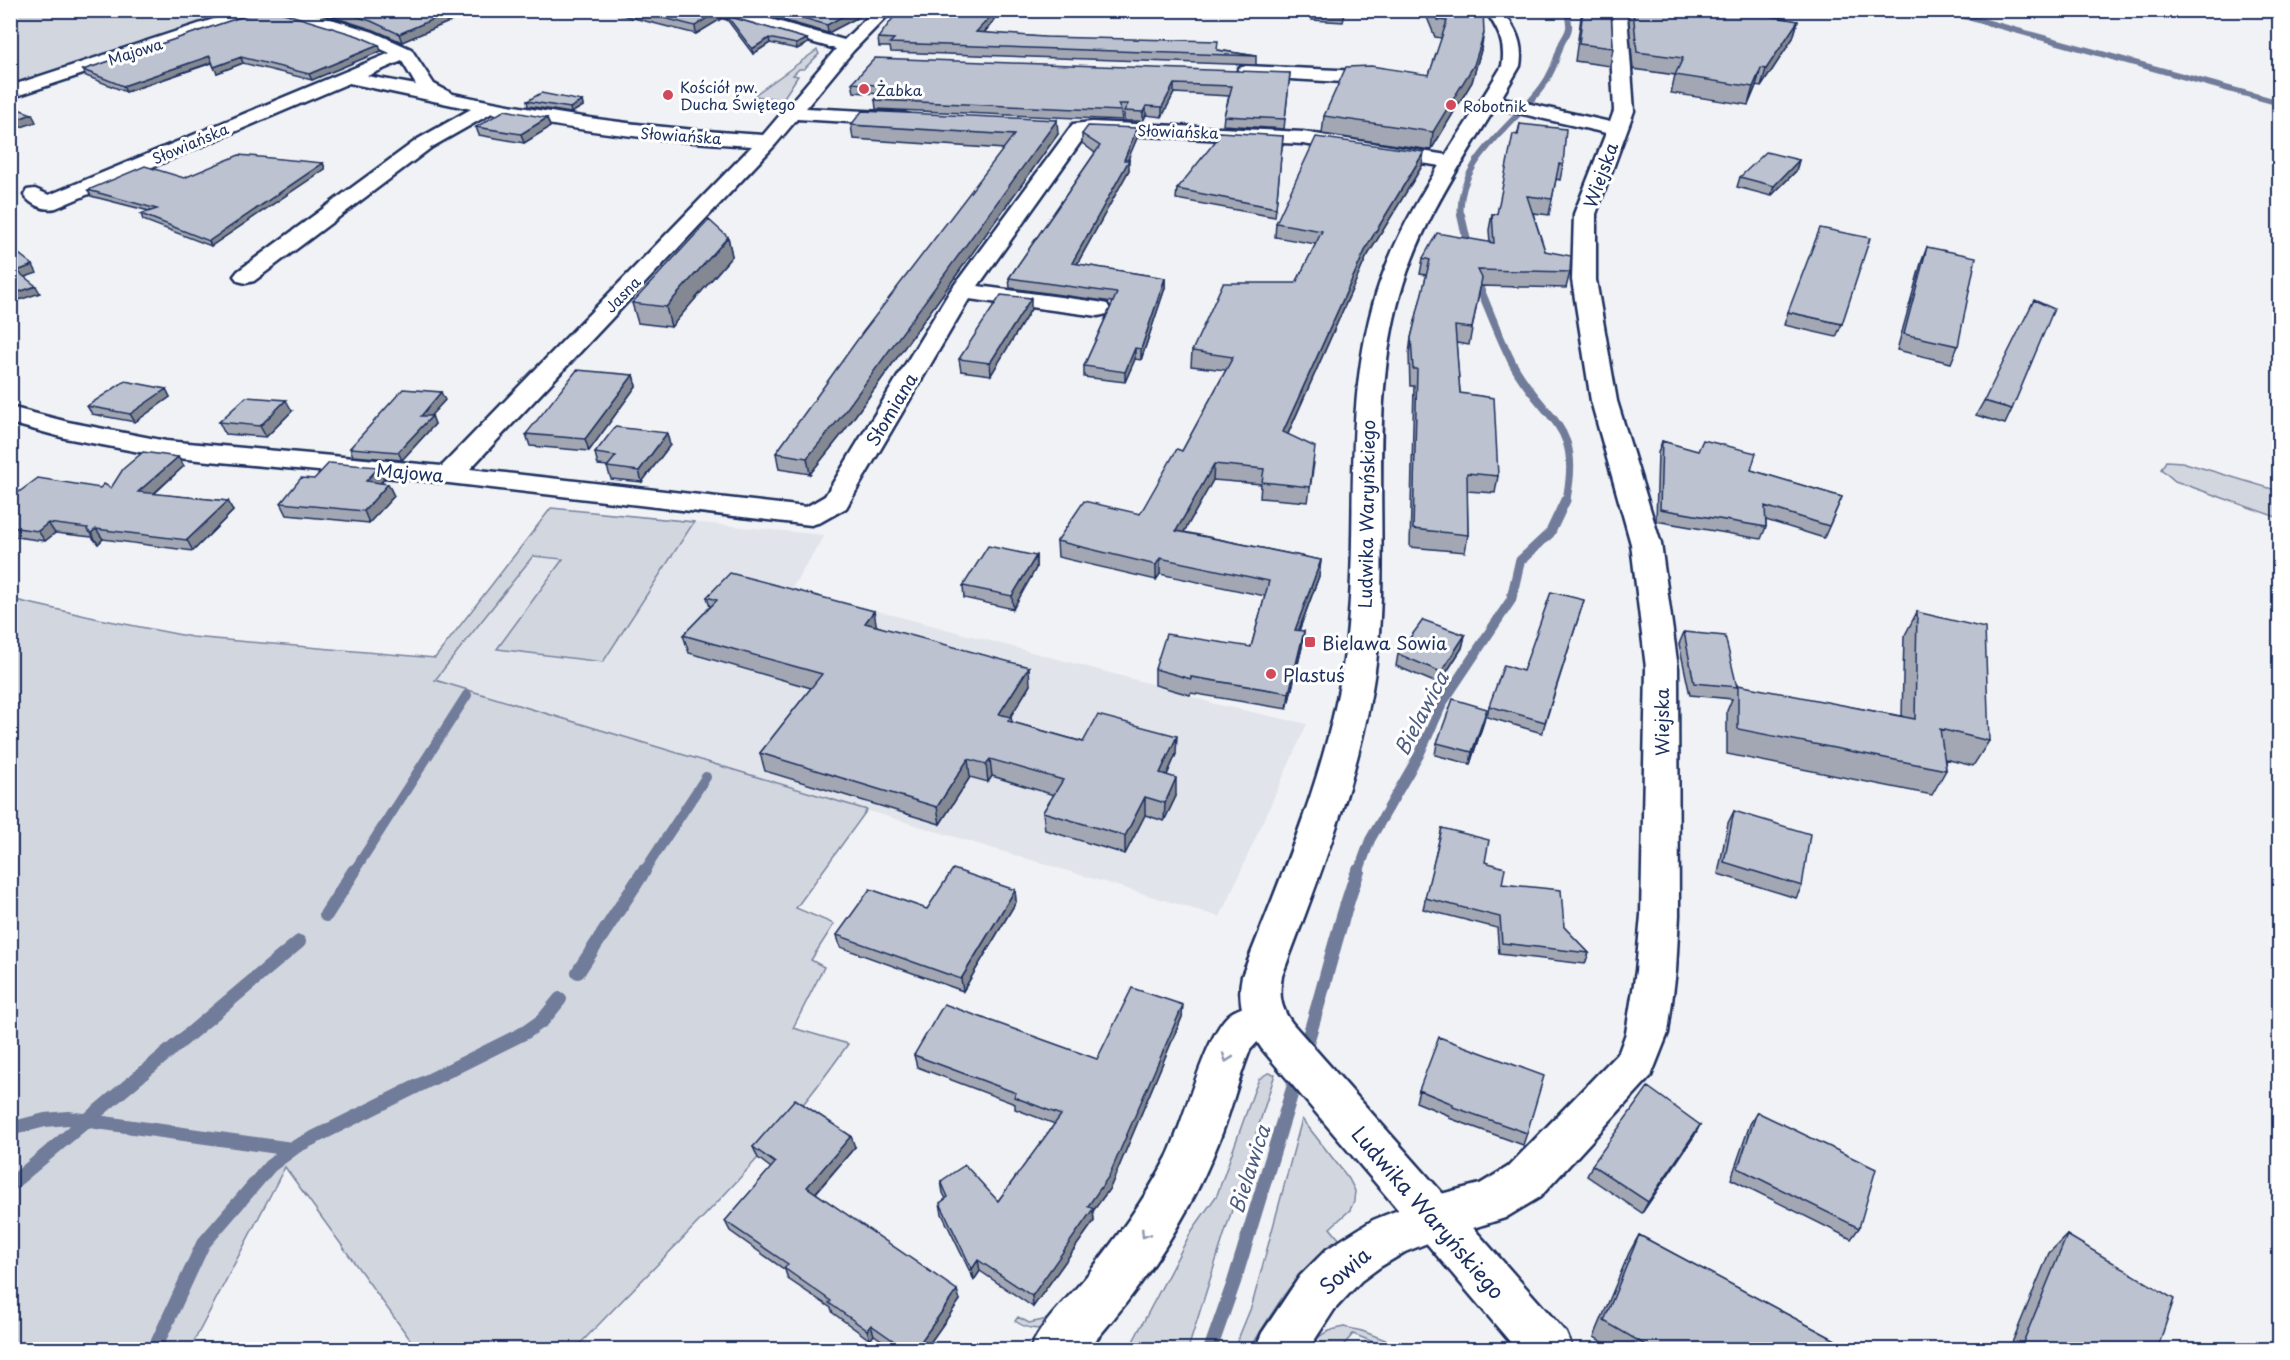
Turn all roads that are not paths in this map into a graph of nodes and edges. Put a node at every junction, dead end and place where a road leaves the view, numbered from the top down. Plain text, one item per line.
1 (260, 10) edge
2 (283, 10) edge
3 (718, 10) edge
4 (885, 10) edge
5 (1493, 10) edge
6 (1617, 10) edge
7 (405, 52) junction
8 (843, 53) junction
9 (863, 59) dead end
10 (1233, 72) edge
11 (346, 77) junction
12 (1361, 77) edge
13 (10, 92) edge
14 (436, 95) junction
15 (1490, 101) junction
16 (489, 106) junction
17 (794, 113) junction
18 (926, 120) edge
19 (1069, 127) joint
20 (1617, 130) junction
21 (768, 141) junction
22 (1453, 162) junction
23 (35, 195) dead end
24 (246, 276) dead end
25 (962, 291) junction
26 (1098, 309) dead end
27 (10, 415) edge
28 (448, 475) junction
29 (811, 516) joint
30 (1271, 1027) junction
31 (1433, 1218) junction
32 (1054, 1350) edge
33 (1280, 1350) edge
34 (1549, 1350) edge

1 - 13 street, Majowa
2 - 7 street
3 - 8 street
4 - 8 street, Jasna
5 - 15 street, Ludwika Waryńskiego
6 - 20 street, Wiejska
7 - 11 street, Słowiańska
7 - 14 street
8 - 9 street
8 - 17 street, Jasna
10 - 12 street
11 - 14 street, Słowiańska
11 - 23 street, Słowiańska
14 - 16 street, Słowiańska
15 - 20 street, Wiejska
15 - 22 street, Ludwika Waryńskiego
16 - 21 street, Słowiańska
16 - 24 street
17 - 18 street
17 - 21 street, Jasna
19 - 22 street, Słowiańska
19 - 25 street, Słomiana
20 - 31 street, Wiejska
21 - 28 street, Jasna
22 - 30 street, Ludwika Waryńskiego
25 - 26 street
25 - 29 street, Słomiana
27 - 28 street, Majowa
28 - 29 street, Majowa
30 - 31 street, Ludwika Waryńskiego
30 -> 32 street
31 - 33 street, Sowia
31 - 34 street, Ludwika Waryńskiego

